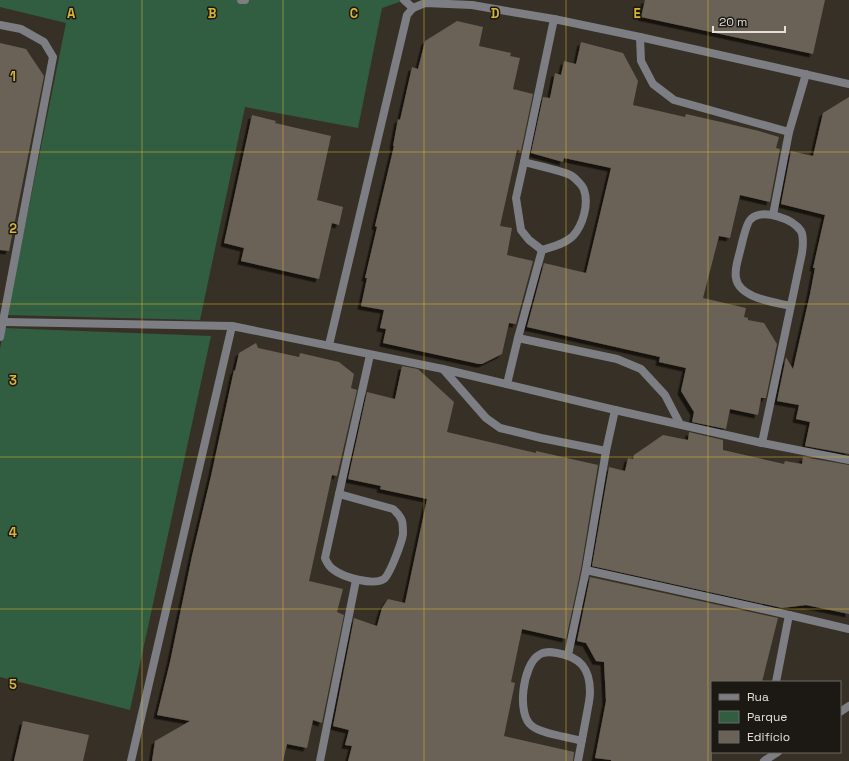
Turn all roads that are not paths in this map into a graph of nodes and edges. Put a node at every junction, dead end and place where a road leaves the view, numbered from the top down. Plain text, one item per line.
1 (240, 0) edge
2 (245, 0) edge
3 (404, 0) edge
4 (413, 8) junction
5 (554, 19) junction
6 (0, 25) edge
7 (640, 37) junction
8 (806, 74) junction
9 (849, 84) edge
10 (789, 132) junction
11 (524, 162) junction
12 (773, 215) junction
13 (542, 250) junction
14 (790, 306) junction
15 (4, 322) junction
16 (232, 326) junction
17 (0, 337) edge
18 (518, 338) junction
19 (329, 345) junction
20 (370, 355) junction
21 (443, 369) junction
22 (507, 384) junction
23 (615, 410) junction
24 (680, 424) junction
25 (762, 443) junction
26 (606, 450) junction
27 (849, 460) edge
28 (339, 494) junction
29 (586, 570) junction
30 (356, 580) junction
31 (789, 614) junction
32 (849, 629) edge
33 (568, 655) junction
34 (776, 681) edge
35 (582, 740) junction
36 (776, 753) edge
37 (131, 761) edge
38 (320, 761) edge
39 (578, 761) edge
40 (763, 761) edge

1 - 2 street
3 - 4 street
4 - 5 street
4 - 19 street
5 - 7 street
5 - 11 street
6 - 15 street
7 - 8 street
7 - 10 street
8 - 9 street
8 - 10 street
10 - 12 street
11 - 13 street
11 - 13 street
12 - 14 street
12 - 14 street
13 - 18 street
14 - 25 street
15 - 16 street
15 - 17 street
16 - 19 street
16 - 37 street
18 - 22 street
18 - 24 street
19 - 20 street
20 - 21 street
20 - 28 street
21 - 22 street
21 - 26 street
22 - 23 street
23 - 24 street
23 - 26 street
24 - 25 street
25 - 27 street
26 - 29 street
28 - 30 street
28 - 30 street
29 - 31 street
29 - 33 street
30 - 38 street
31 - 32 street
31 - 34 street
33 - 35 street
33 - 35 street
35 - 39 street
36 - 40 street

